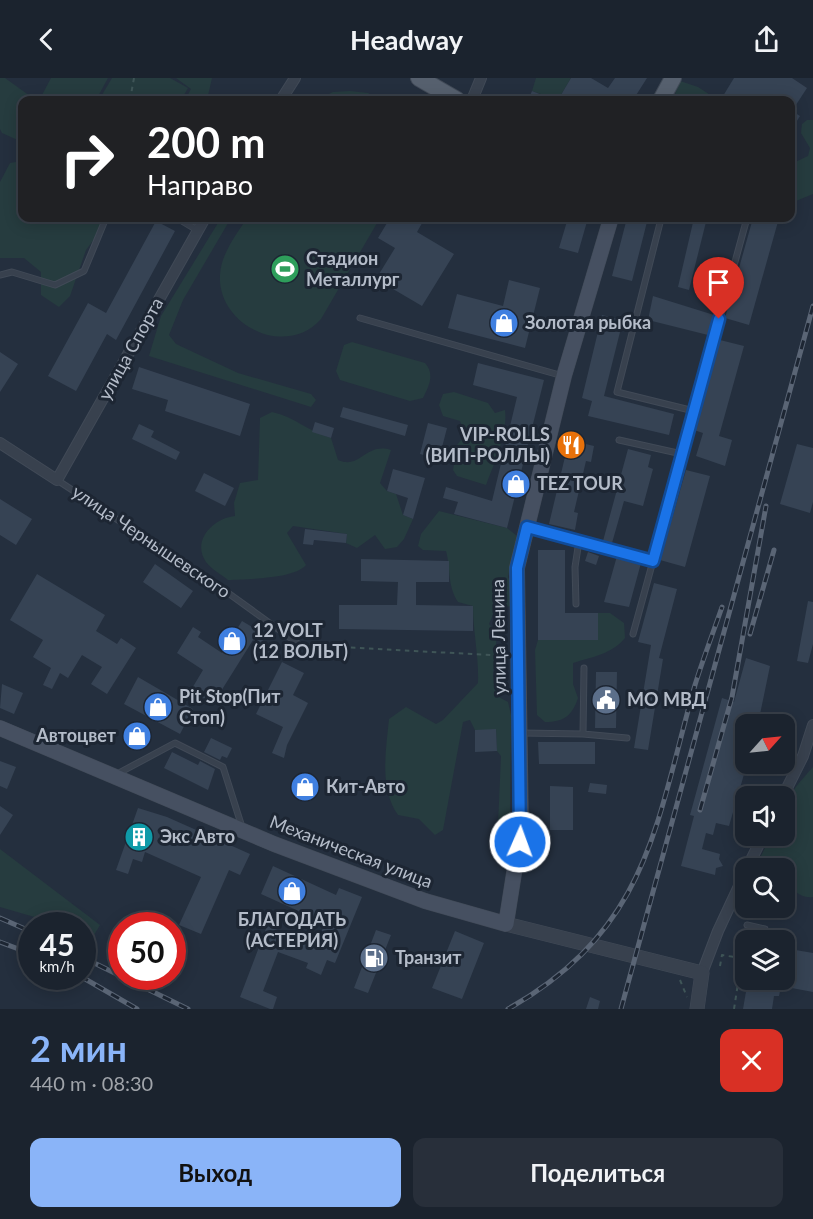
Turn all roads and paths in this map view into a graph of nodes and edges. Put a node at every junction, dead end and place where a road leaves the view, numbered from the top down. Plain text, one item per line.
1 (134, 78) edge
2 (295, 78) edge
3 (419, 78) edge
4 (481, 78) edge
5 (672, 78) edge
6 (131, 96) edge
7 (283, 96) edge
8 (450, 96) edge
9 (474, 96) edge
10 (663, 96) edge
11 (104, 222) edge
12 (184, 222) edge
13 (202, 222) edge
14 (610, 222) edge
15 (660, 222) edge
16 (746, 222) edge
17 (197, 230) junction
18 (0, 275) edge
19 (360, 318) dead end
20 (564, 376) junction
21 (694, 411) junction
22 (619, 440) dead end
23 (0, 443) edge
24 (682, 454) junction
25 (57, 480) junction
26 (527, 527) junction
27 (579, 541) junction
28 (653, 561) junction
29 (576, 604) dead end
30 (633, 634) dead end
31 (300, 645) joint
32 (519, 657) junction
33 (584, 668) dead end
34 (813, 725) edge
35 (0, 728) edge
36 (521, 734) junction
37 (583, 734) junction
38 (627, 738) dead end
39 (115, 775) junction
40 (788, 786) edge
41 (243, 831) junction
42 (735, 894) edge
43 (506, 924) junction
44 (747, 925) dead end
45 (765, 928) dead end
46 (724, 946) dead end
47 (722, 955) junction
48 (735, 957) edge
49 (720, 966) dead end
50 (702, 973) junction
51 (738, 990) edge
52 (697, 1009) edge
53 (734, 1009) edge

1 - 6 path
2 - 7 street
3 - 8 main road
4 - 9 street
5 - 10 main road
11 - 18 lane
12 - 17 lane
13 - 17 street, улица Спорта
14 - 20 main road, улица Ленина
15 - 21 lane
16 - 21 lane
17 - 25 street, улица Спорта
19 - 20 lane
20 - 26 main road, улица Ленина
21 - 24 lane
22 - 24 lane
23 - 25 street, улица Чернышевского
24 - 28 lane
25 - 31 lane, улица Чернышевского
26 - 27 lane
26 - 32 main road, улица Ленина
27 - 28 lane
27 - 29 lane
28 - 30 lane
31 - 32 path
32 - 36 main road, улица Ленина
33 - 37 lane
34 - 40 street
35 - 39 main road, Механическая улица
36 - 37 lane
36 - 43 main road, улица Ленина
37 - 38 lane
39 - 41 main road, Механическая улица
39 - 41 lane
41 - 43 main road, Механическая улица
42 - 50 street
43 - 50 street, Механическая улица
44 - 45 lane
46 - 47 path
47 - 48 path
47 - 49 path
50 - 52 street
51 - 53 path

